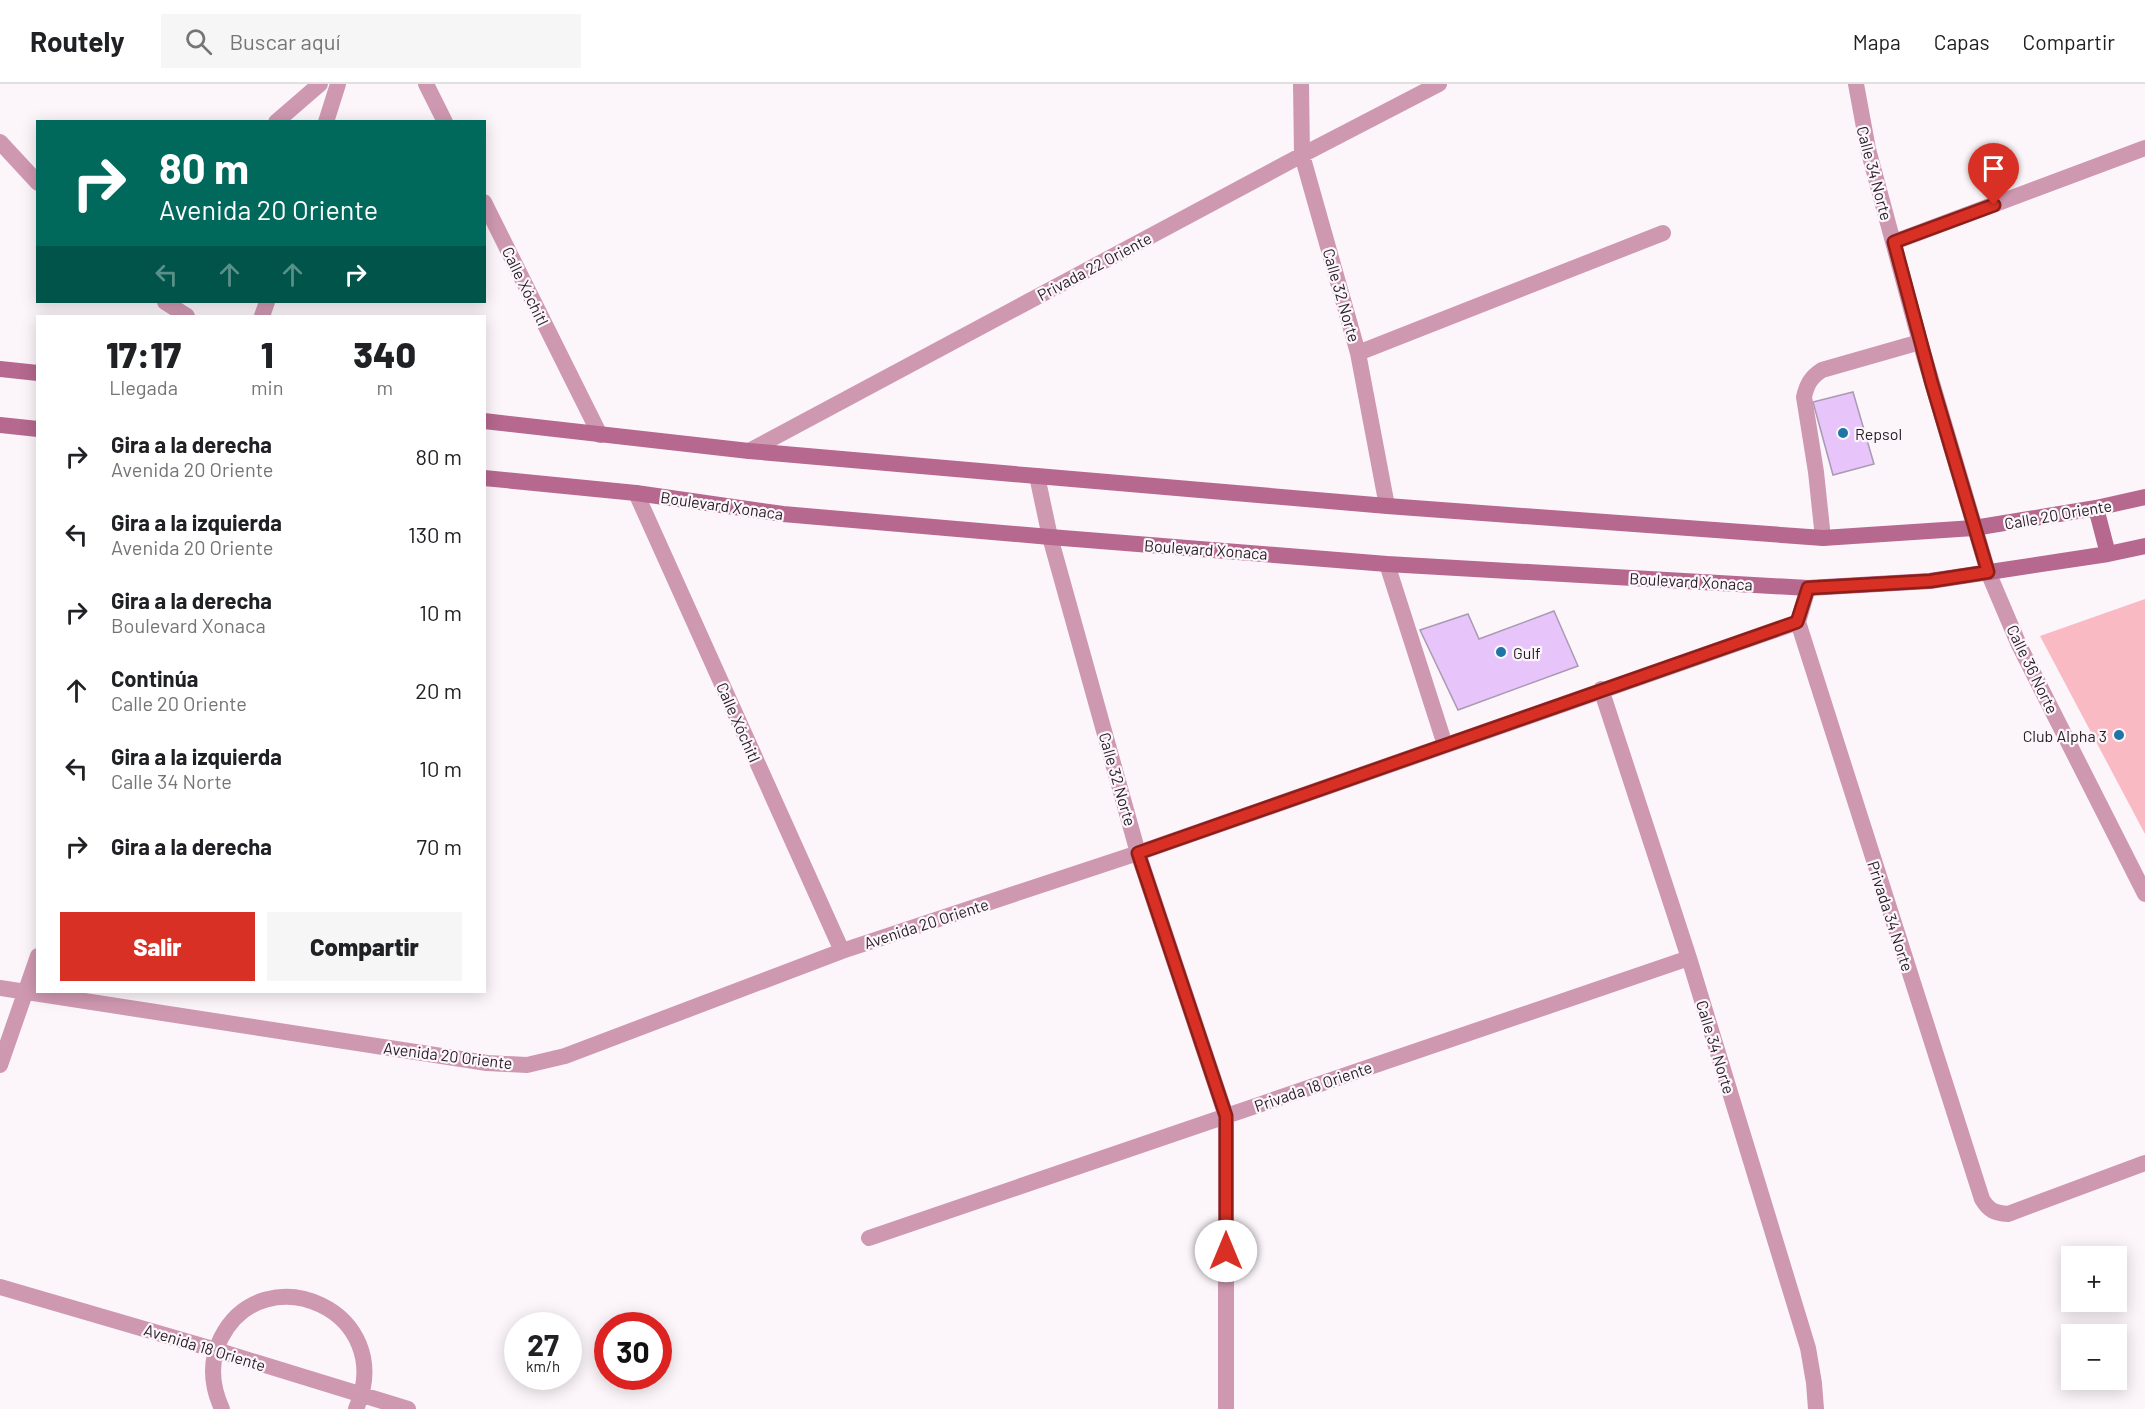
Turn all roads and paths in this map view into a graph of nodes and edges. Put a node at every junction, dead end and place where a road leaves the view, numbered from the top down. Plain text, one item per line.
1 (320, 84) edge
2 (339, 84) edge
3 (426, 84) edge
4 (1301, 84) edge
5 (1439, 84) edge
6 (1856, 84) edge
7 (278, 120) edge
8 (327, 120) edge
9 (444, 120) edge
10 (0, 142) edge
11 (2145, 148) edge
12 (1302, 155) junction
13 (36, 181) edge
14 (486, 206) edge
15 (1663, 233) dead end
16 (1894, 242) junction
17 (167, 303) edge
18 (185, 315) edge
19 (1920, 342) junction
20 (1358, 353) junction
21 (0, 369) edge
22 (36, 373) edge
23 (486, 421) edge
24 (0, 425) edge
25 (36, 429) edge
26 (600, 435) junction
27 (749, 451) junction
28 (1037, 476) junction
29 (486, 478) edge
30 (636, 493) junction
31 (2145, 497) edge
32 (1387, 506) junction
33 (2096, 508) junction
34 (1974, 528) junction
35 (1050, 537) junction
36 (1823, 538) junction
37 (2145, 546) edge
38 (2108, 554) junction
39 (1387, 564) junction
40 (1988, 572) junction
41 (1808, 588) junction
42 (1797, 622) junction
43 (1601, 689) junction
44 (1445, 744) junction
45 (1138, 853) junction
46 (2145, 894) edge
47 (842, 951) junction
48 (1689, 958) junction
49 (36, 962) edge
50 (0, 988) edge
51 (25, 992) junction
52 (0, 1065) edge
53 (1226, 1116) junction
54 (2145, 1163) edge
55 (869, 1238) dead end
56 (0, 1287) edge
57 (216, 1350) junction
58 (359, 1402) edge
59 (222, 1409) edge
60 (408, 1409) edge
61 (1226, 1409) edge
62 (1816, 1409) edge

1 - 7 street
2 - 8 street
3 - 9 street
4 - 12 street, Calle 32 Norte
5 - 12 street, Privada 22 Oriente
6 - 16 street, Calle 34 Norte
10 - 13 street
11 - 16 street
12 - 20 street, Calle 32 Norte
12 - 27 street, Privada 22 Oriente
14 - 26 street, Calle Xóchitl
15 - 20 street
16 - 19 street, Calle 34 Norte
17 - 18 street
19 - 34 street, Calle 34 Norte
19 - 36 street
20 - 32 street, Calle 32 Norte
21 - 22 main road
23 - 26 main road
24 - 25 main road
26 - 27 main road
27 - 28 main road
28 - 32 main road
28 - 35 street, Calle 32 Norte
29 - 30 main road, Boulevard Xonaca
30 - 35 main road, Boulevard Xonaca
30 - 47 street, Calle Xóchitl
31 - 33 main road, Calle 20 Oriente
32 - 36 main road
33 - 34 main road, Calle 20 Oriente
33 - 38 main road
34 - 36 main road, Calle 20 Oriente
34 - 40 street, Calle 34 Norte
35 - 39 main road, Boulevard Xonaca
35 - 45 street, Calle 32 Norte
37 - 38 main road
38 - 40 main road
39 - 41 main road, Boulevard Xonaca
39 - 44 street
40 - 41 main road, Boulevard Xonaca
40 - 46 street, Calle 36 Norte
41 - 42 street
42 - 43 street, Avenida 20 Oriente
42 - 54 street, Privada 34 Norte
43 - 44 street, Avenida 20 Oriente
43 - 48 street, Calle 34 Norte
44 - 45 street, Avenida 20 Oriente
45 - 47 street, Avenida 20 Oriente
45 - 53 street, Calle 32 Norte
47 - 51 street, Avenida 20 Oriente
48 - 53 street, Privada 18 Oriente
48 - 62 street, Calle 34 Norte
49 - 51 street
50 - 51 street, Avenida 20 Oriente
51 - 52 street
53 - 55 street, Privada 18 Oriente
53 - 61 street, Calle 32 Norte
56 - 57 street, Avenida 18 Oriente
57 - 58 street, Avenida 18 Oriente
57 - 58 street
57 - 59 street
58 - 60 street, Avenida 18 Oriente

